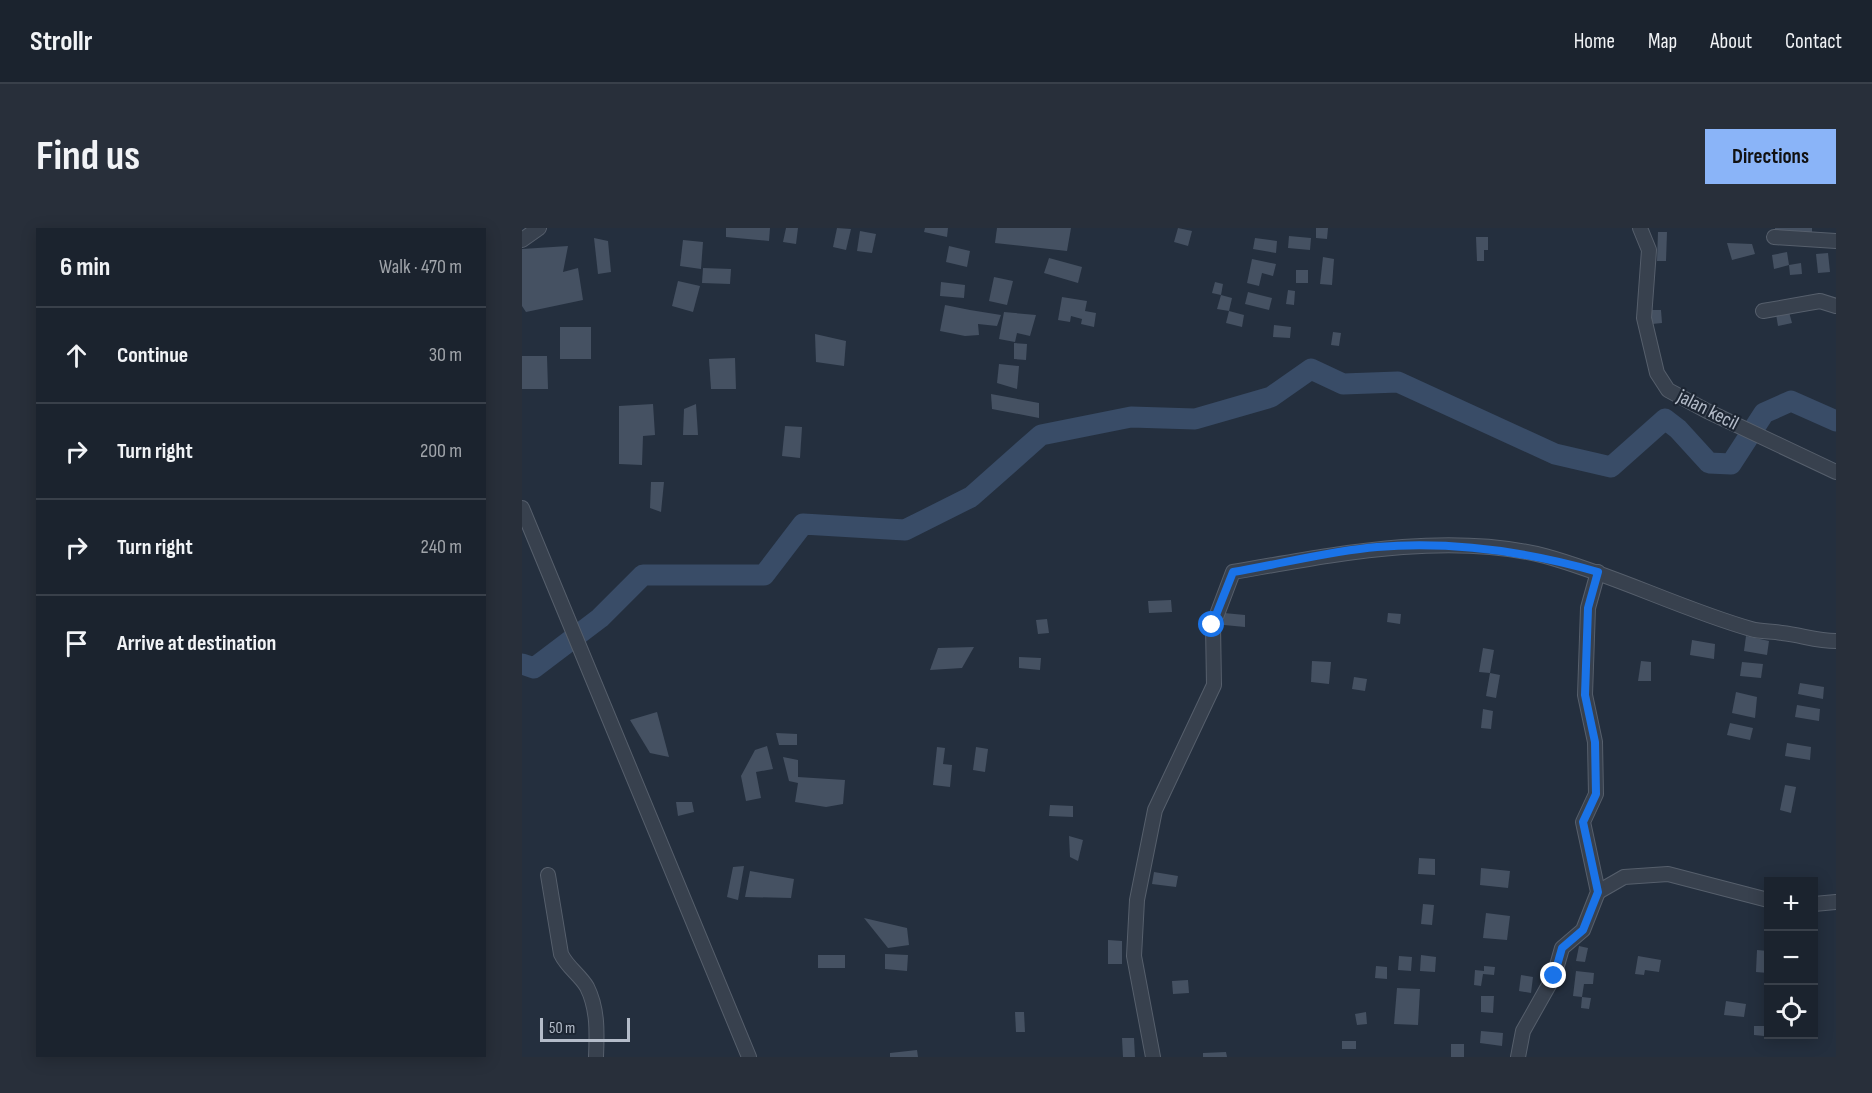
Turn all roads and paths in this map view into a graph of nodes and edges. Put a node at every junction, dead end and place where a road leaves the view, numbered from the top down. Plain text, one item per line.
1 (539, 228) edge
2 (1640, 228) edge
3 (1836, 228) edge
4 (1836, 233) edge
5 (1774, 237) dead end
6 (522, 240) edge
7 (1836, 241) edge
8 (1836, 306) edge
9 (1763, 311) dead end
10 (1836, 472) edge
11 (522, 508) edge
12 (1598, 572) junction
13 (1836, 641) edge
14 (548, 875) dead end
15 (1598, 892) junction
16 (1764, 899) edge
17 (1836, 902) edge
18 (1818, 904) edge
19 (596, 1057) edge
20 (749, 1057) edge
21 (1153, 1057) edge
22 (1518, 1057) edge

1 - 6 street
2 - 10 street, jalan kecil
3 - 4 street
5 - 7 street
8 - 9 street
11 - 20 street
12 - 13 street
12 - 15 street
12 - 21 street
14 - 19 street
15 - 16 street
15 - 22 street
17 - 18 street

